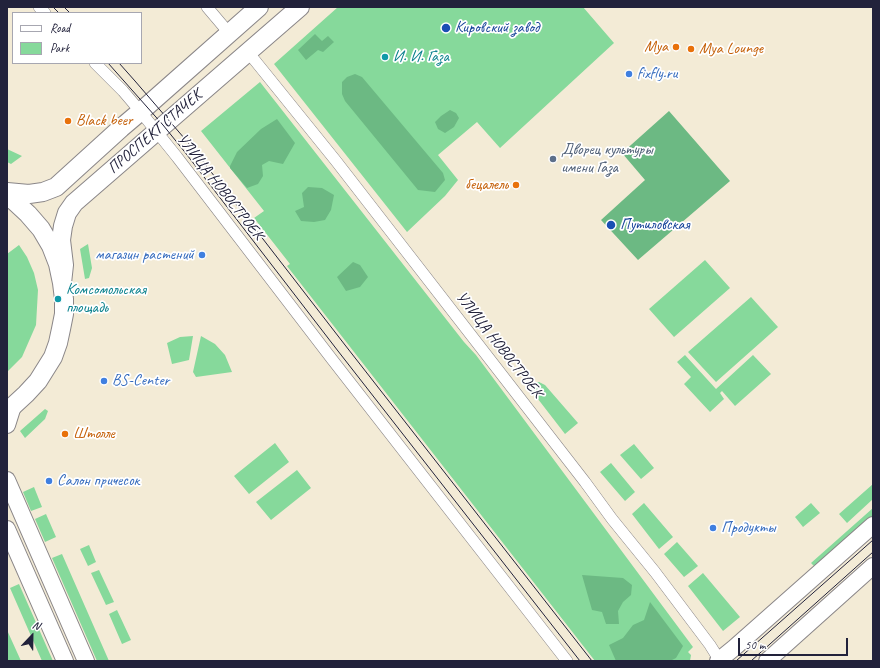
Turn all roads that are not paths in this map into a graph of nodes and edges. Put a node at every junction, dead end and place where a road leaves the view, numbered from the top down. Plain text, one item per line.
1 (207, 7) edge
2 (259, 7) edge
3 (300, 7) edge
4 (229, 33) junction
5 (248, 52) junction
6 (96, 64) edge
7 (140, 111) junction
8 (156, 131) junction
9 (7, 192) edge
10 (7, 197) edge
11 (62, 284) junction
12 (9, 410) edge
13 (7, 425) edge
14 (7, 480) edge
15 (873, 525) edge
16 (7, 529) edge
17 (873, 566) edge
18 (719, 660) edge
19 (65, 661) edge
20 (86, 661) edge
21 (567, 661) edge
22 (767, 661) edge

1 - 4 street
2 - 4 main road, ПРОСПЕКТ СТАЧЕК
3 - 5 main road, ПРОСПЕКТ СТАЧЕК
4 - 7 main road, ПРОСПЕКТ СТАЧЕК
5 - 8 main road, ПРОСПЕКТ СТАЧЕК
5 - 18 street, УЛИЦА НОВОСТРОЕК
6 - 7 street, УЛИЦА НОВОСТРОЕК
7 - 8 street, УЛИЦА НОВОСТРОЕК
7 - 9 main road, ПРОСПЕКТ СТАЧЕК
8 - 11 main road, ПРОСПЕКТ СТАЧЕК
8 - 21 street, УЛИЦА НОВОСТРОЕК
10 - 11 main road
11 - 12 main road
12 - 13 street
14 - 20 street
15 - 18 street
16 - 19 street
17 - 22 street

